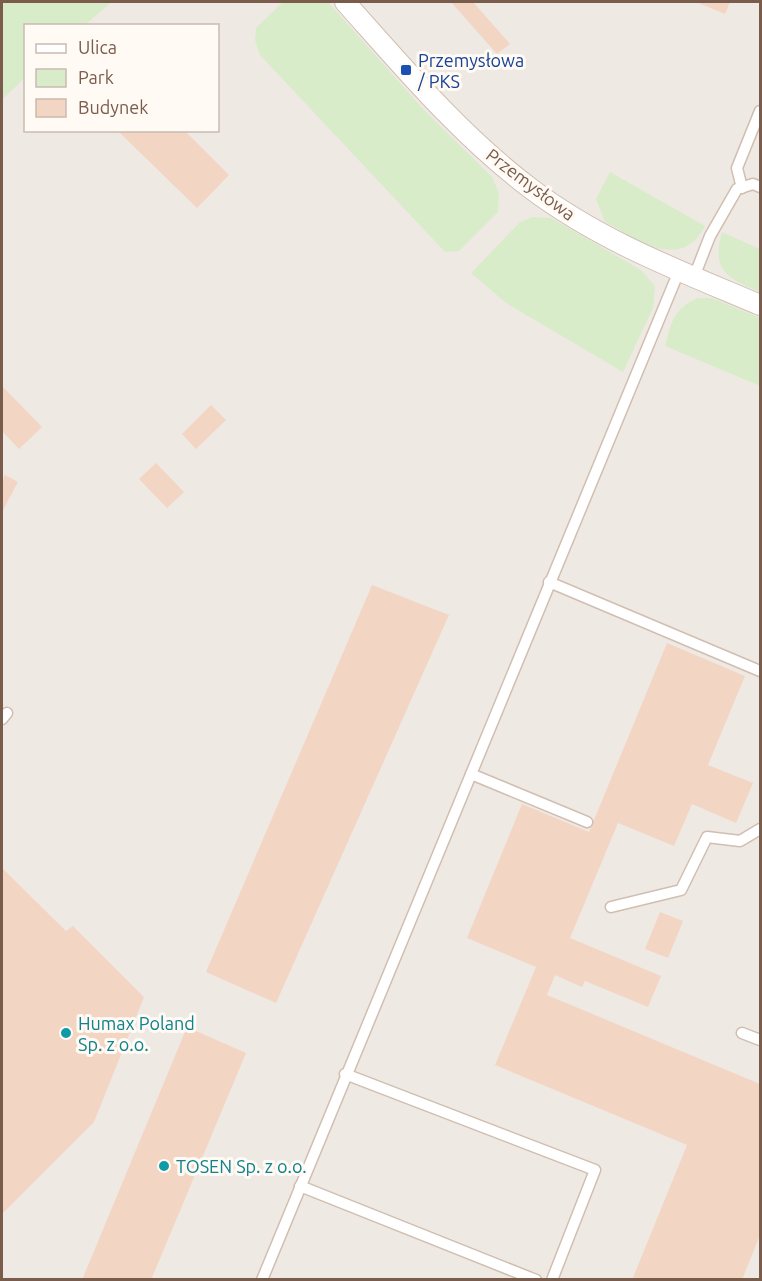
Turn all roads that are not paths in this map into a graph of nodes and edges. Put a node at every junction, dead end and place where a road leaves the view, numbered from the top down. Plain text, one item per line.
1 (345, 2) edge
2 (760, 111) edge
3 (760, 187) edge
4 (742, 188) junction
5 (686, 274) junction
6 (760, 304) edge
7 (549, 582) junction
8 (760, 670) edge
9 (471, 774) junction
10 (587, 822) dead end
11 (760, 829) edge
12 (611, 907) dead end
13 (742, 1033) dead end
14 (760, 1040) edge
15 (345, 1074) junction
16 (300, 1186) junction
17 (262, 1280) edge
18 (536, 1280) edge
19 (552, 1280) edge

1 - 5 street, Przemysłowa
2 - 4 lane
3 - 4 lane
4 - 5 lane
5 - 6 street, Przemysłowa
5 - 7 lane
7 - 8 lane
7 - 9 lane
9 - 10 lane
9 - 15 lane
11 - 12 lane
13 - 14 lane
15 - 16 lane
15 - 19 lane
16 - 17 lane
16 - 18 lane

